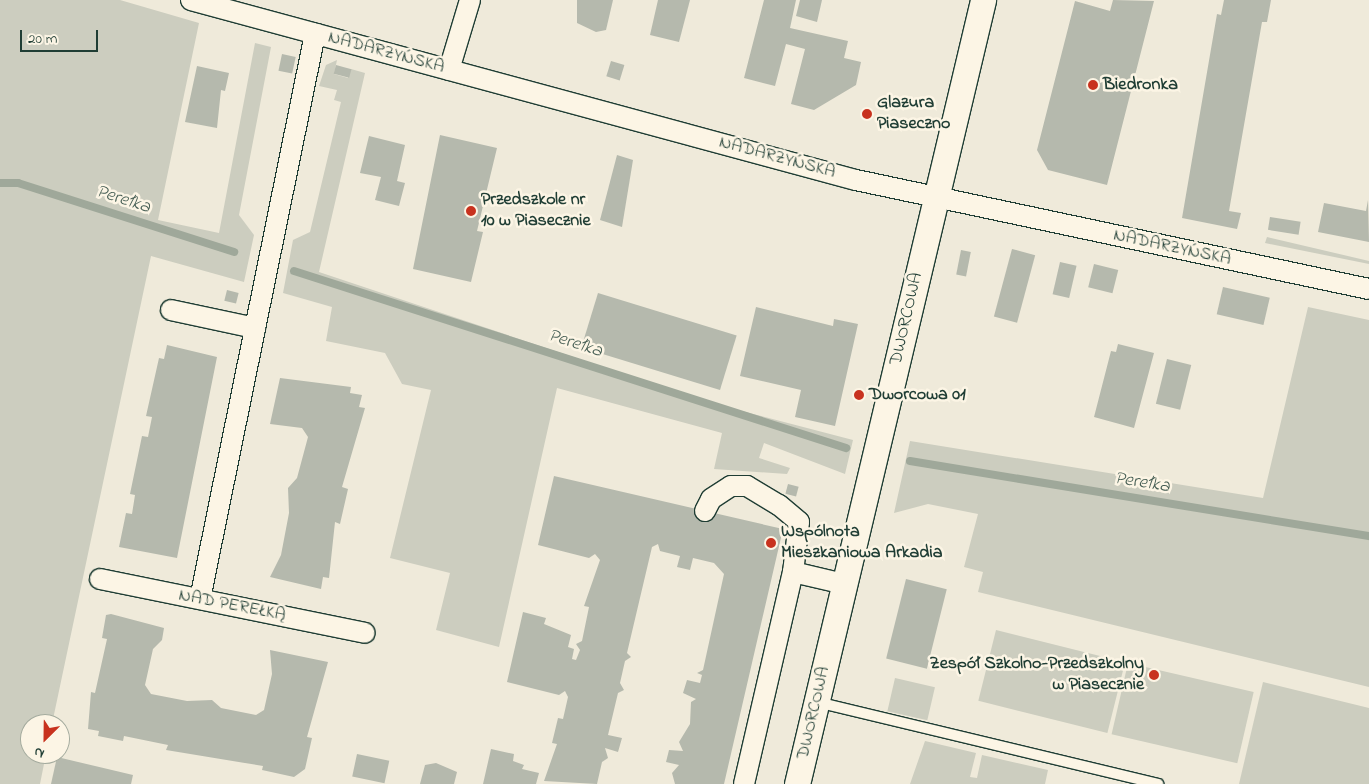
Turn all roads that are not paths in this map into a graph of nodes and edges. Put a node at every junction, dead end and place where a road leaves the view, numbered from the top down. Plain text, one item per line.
1 (191, 0) edge
2 (470, 0) edge
3 (983, 0) edge
4 (315, 34) junction
5 (449, 70) junction
6 (935, 197) junction
7 (1369, 289) edge
8 (171, 310) dead end
9 (255, 328) junction
10 (705, 511) dead end
11 (793, 572) junction
12 (100, 580) dead end
13 (844, 584) junction
14 (200, 599) junction
15 (365, 633) dead end
16 (817, 702) junction
17 (744, 784) edge
18 (798, 784) edge
19 (1158, 784) edge

1 - 4 street, NADARZYŃSKA
2 - 5 street
3 - 6 street, DWORCOWA
4 - 5 street, NADARZYŃSKA
4 - 9 street
5 - 6 street, NADARZYŃSKA
6 - 7 street, NADARZYŃSKA
6 - 13 street, DWORCOWA
8 - 9 street
9 - 14 street
10 - 11 street
11 - 13 street
11 - 17 street
12 - 14 street, NAD PEREŁKĄ
13 - 16 street, DWORCOWA
14 - 15 street, NAD PEREŁKĄ
16 - 18 street, DWORCOWA
16 - 19 lane

